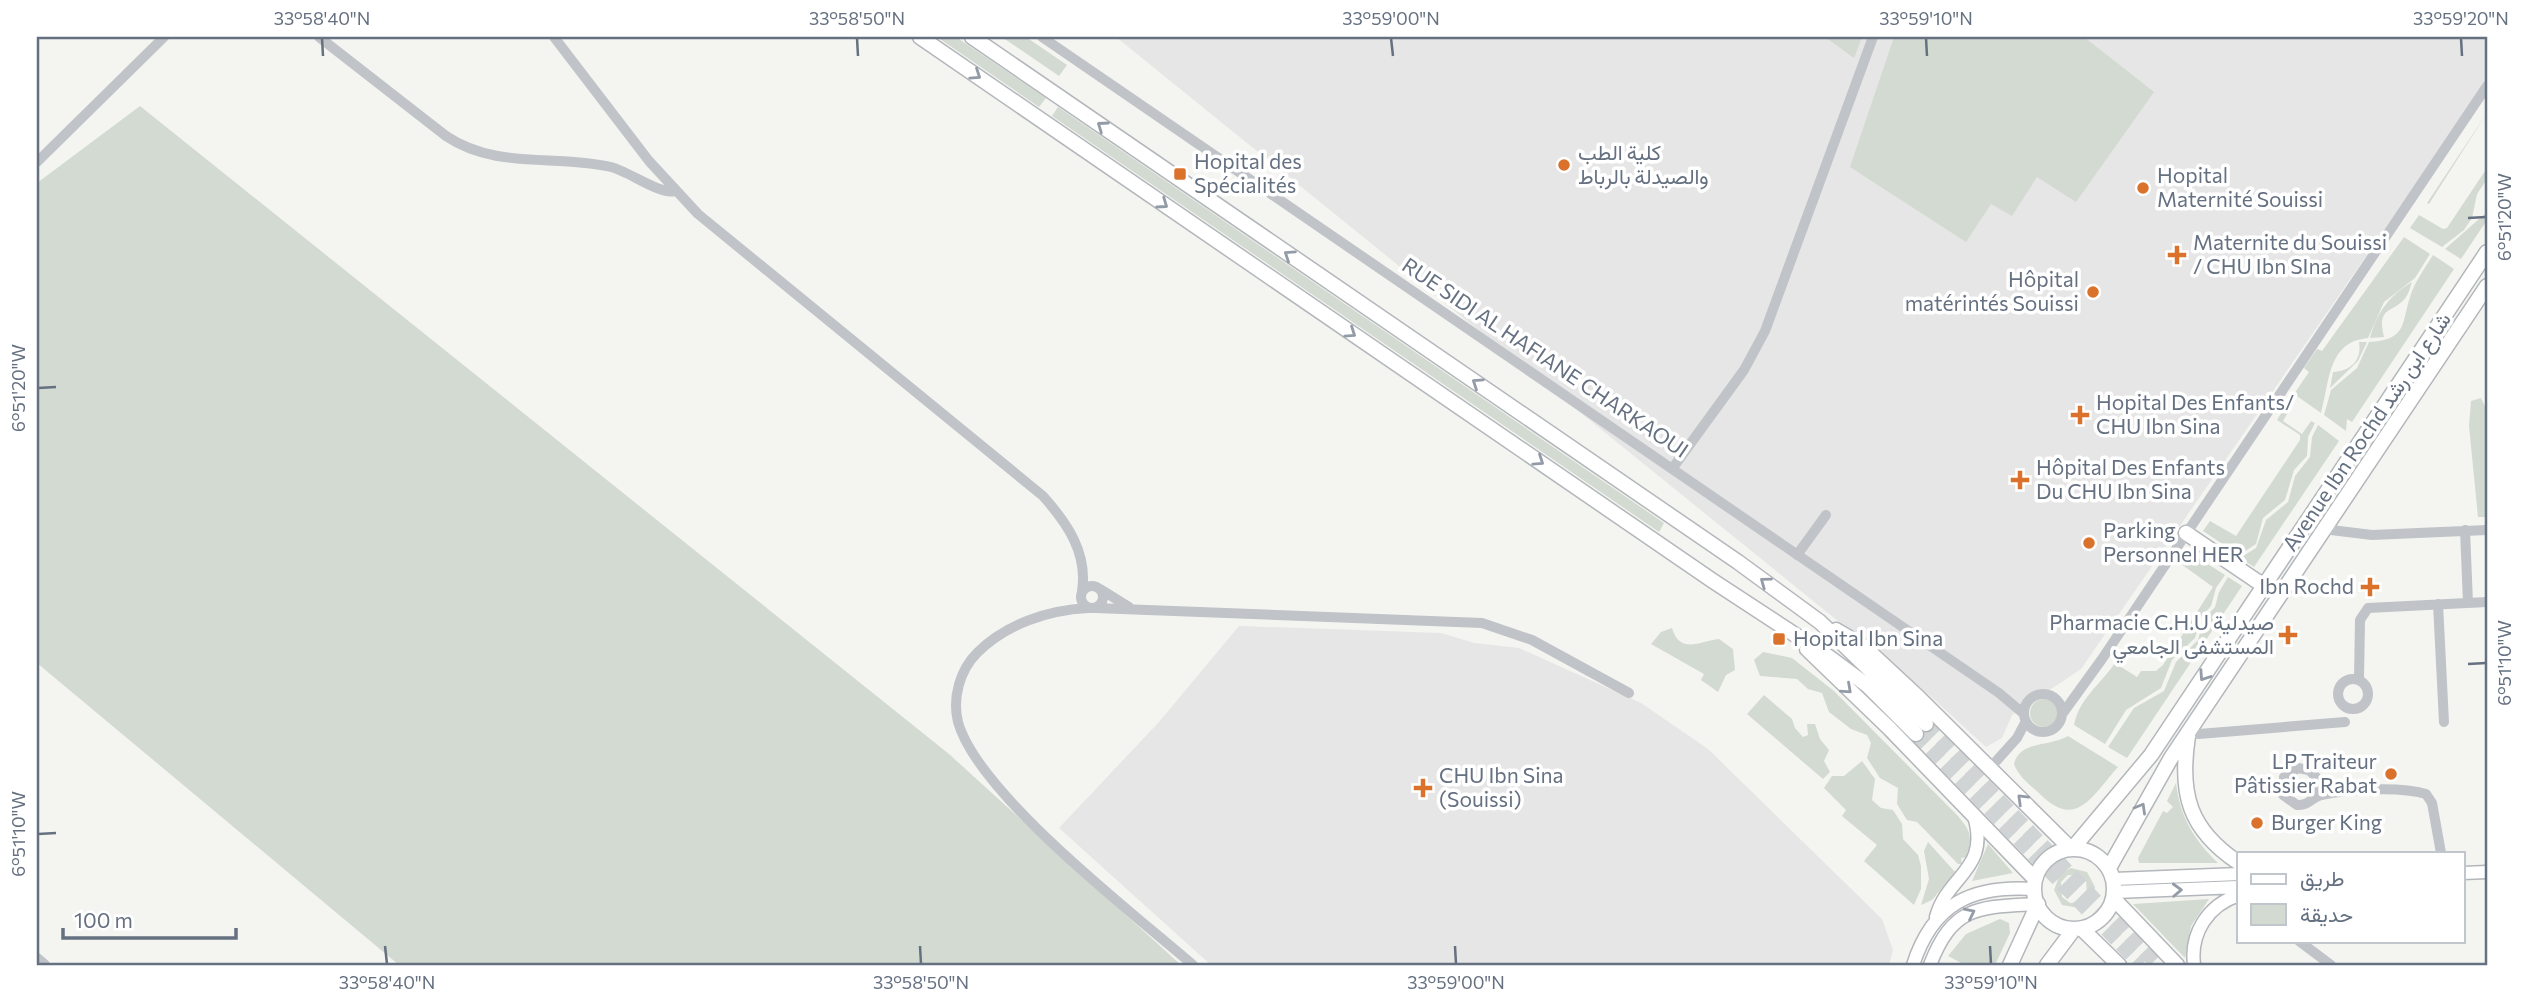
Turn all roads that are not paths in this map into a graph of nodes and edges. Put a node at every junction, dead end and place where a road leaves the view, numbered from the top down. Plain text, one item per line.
1 (164, 37) edge
2 (319, 37) edge
3 (554, 37) edge
4 (919, 37) edge
5 (972, 37) edge
6 (1042, 37) edge
7 (1873, 37) edge
8 (2487, 86) edge
9 (37, 160) edge
10 (675, 191) junction
11 (2487, 253) edge
12 (2487, 286) edge
13 (1672, 469) junction
14 (1826, 514) dead end
15 (2323, 528) junction
16 (2465, 530) junction
17 (2487, 530) edge
18 (2186, 533) junction
19 (1080, 550) junction
20 (1797, 555) junction
21 (2264, 586) junction
22 (1097, 587) junction
23 (1082, 595) junction
24 (2487, 602) edge
25 (2468, 603) junction
26 (2438, 604) junction
27 (1092, 608) junction
28 (1132, 609) junction
29 (1060, 612) junction
30 (1820, 622) junction
31 (1800, 640) junction
32 (2359, 680) dead end
33 (2080, 686) junction
34 (1629, 692) dead end
35 (2000, 694) junction
36 (2052, 695) junction
37 (2031, 698) junction
38 (2063, 713) junction
39 (2025, 717) junction
40 (2346, 722) dead end
41 (2444, 722) dead end
42 (2036, 731) junction
43 (2189, 732) junction
44 (2013, 742) junction
45 (1990, 768) junction
46 (2317, 795) dead end
47 (1974, 816) junction
48 (2072, 848) junction
49 (2441, 852) edge
50 (2237, 861) edge
51 (2487, 872) edge
52 (2464, 873) edge
53 (2237, 874) edge
54 (2113, 884) junction
55 (2237, 887) edge
56 (2036, 894) junction
57 (2237, 896) edge
58 (1935, 922) junction
59 (2078, 929) junction
60 (2300, 942) edge
61 (37, 959) edge
62 (44, 965) edge
63 (1192, 965) edge
64 (1913, 965) edge
65 (1930, 965) edge
66 (2010, 965) edge
67 (2047, 965) edge
68 (2119, 965) edge
69 (2177, 965) edge
70 (2194, 965) edge
71 (2331, 965) edge

1 - 9 street
2 - 10 street
3 - 10 street
4 -> 31 main road
30 -> 5 main road
6 - 13 street, RUE SIDI AL HAFIANE CHARKAOUI
7 - 13 street
8 - 18 street
10 - 19 street
11 - 21 main road, Avenue Ibn Rochd شارع ابن رشد
12 - 15 main road, Avenue Ibn Rochd شارع ابن رشد
13 - 20 street, RUE SIDI AL HAFIANE CHARKAOUI
14 - 20 street
15 - 16 street
15 - 43 main road, Avenue Ibn Rochd شارع ابن رشد
16 - 17 street
16 - 25 street
18 - 21 main road
18 - 33 street
19 - 22 street
19 - 23 street
20 - 35 street, RUE SIDI AL HAFIANE CHARKAOUI
21 -> 48 main road, Avenue Ibn Rochd شارع ابن رشد
22 - 23 street
22 - 27 street
22 - 28 street
23 - 27 street
23 - 29 street
24 - 25 street
25 - 26 street
26 - 32 street
26 - 41 street
27 - 28 street
27 - 29 street
28 - 34 street
29 - 63 street
30 - 31 main road
30 - 45 main road
31 -> 47 main road
33 - 36 street
33 - 38 street
35 - 37 street
35 - 39 street, RUE SIDI AL HAFIANE CHARKAOUI
36 - 37 street
36 - 38 street
37 - 39 street
38 - 42 street
39 - 42 street
39 - 44 street
40 - 43 street
42 - 44 street
43 - 50 main road
54 -> 43 main road, Avenue Ibn Rochd شارع ابن رشد
44 - 45 street
48 -> 45 main road
46 - 49 street
47 - 56 main road
47 - 58 main road
48 - 54 main road
48 - 56 main road
51 - 52 main road
53 - 54 main road
54 -> 55 main road
54 - 59 main road
54 - 69 main road
56 - 58 main road
56 - 59 main road
65 -> 56 main road
56 - 66 main road
57 - 70 main road
58 - 64 main road
59 - 67 main road
59 - 68 main road
60 - 71 street
61 - 62 street

